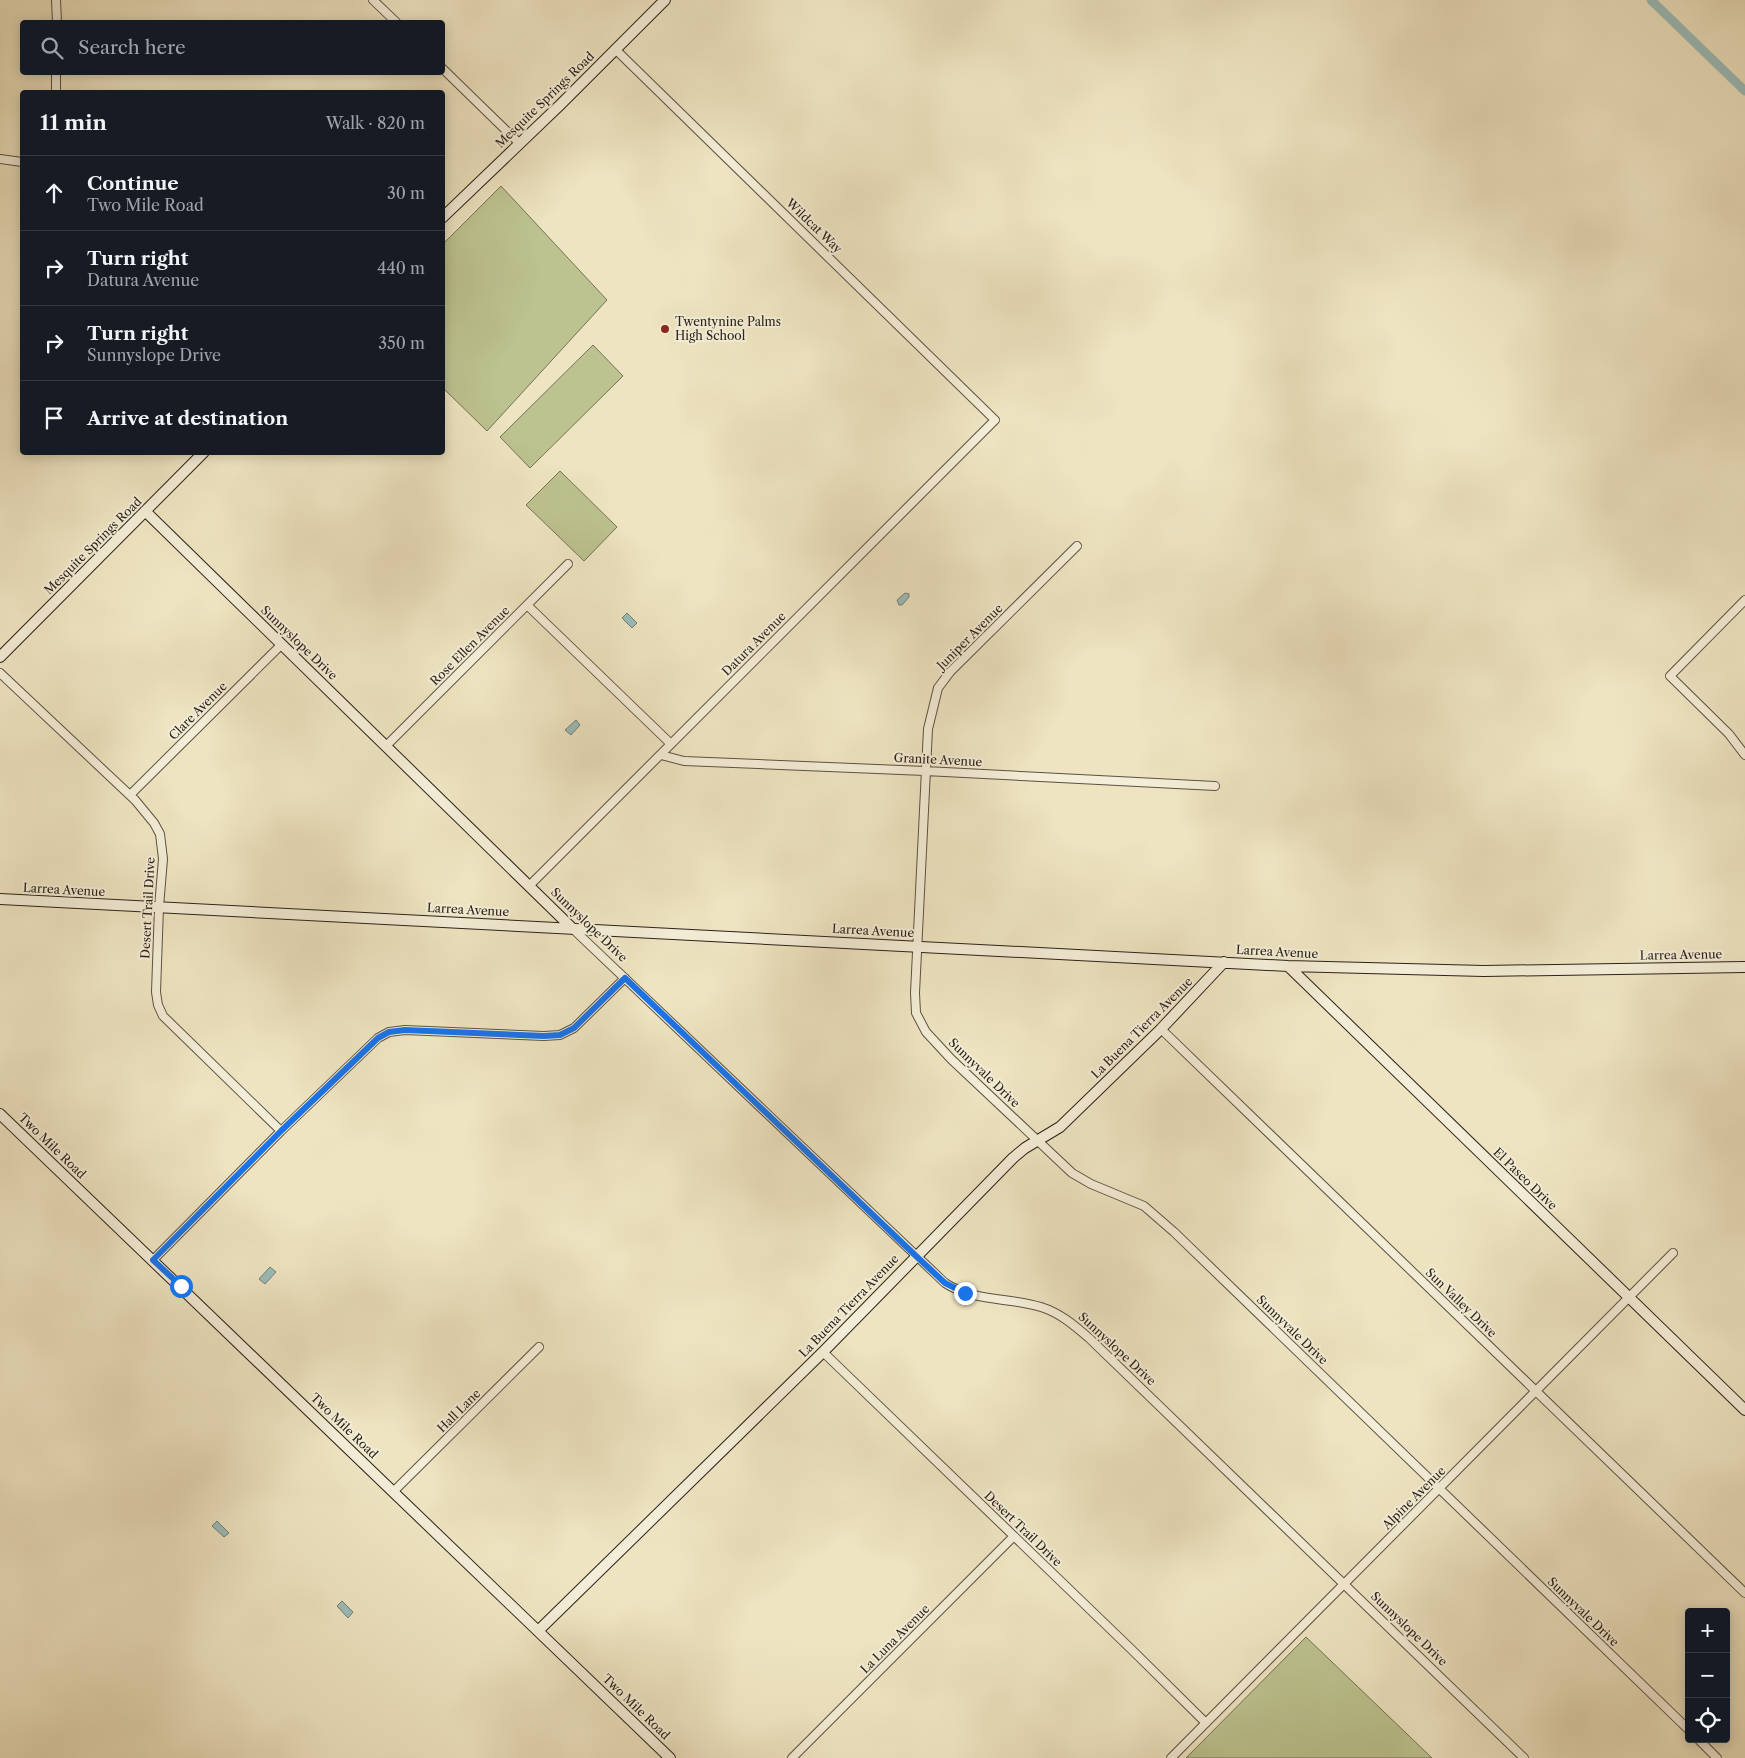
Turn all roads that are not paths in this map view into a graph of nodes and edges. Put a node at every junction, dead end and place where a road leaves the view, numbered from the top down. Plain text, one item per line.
1 (56, 0) edge
2 (373, 0) edge
3 (665, 0) edge
4 (56, 20) edge
5 (394, 20) edge
6 (615, 49) junction
7 (445, 71) edge
8 (56, 75) edge
9 (56, 90) edge
10 (519, 143) junction
11 (0, 159) edge
12 (20, 162) edge
13 (445, 215) edge
14 (995, 420) joint
15 (201, 455) edge
16 (145, 511) junction
17 (1077, 546) dead end
18 (568, 564) dead end
19 (1745, 600) edge
20 (527, 605) junction
21 (282, 644) junction
22 (0, 657) edge
23 (0, 673) edge
24 (671, 744) junction
25 (387, 745) junction
26 (1745, 754) edge
27 (661, 755) junction
28 (925, 771) junction
29 (1215, 786) dead end
30 (130, 795) junction
31 (530, 885) junction
32 (0, 899) edge
33 (159, 907) junction
34 (572, 928) junction
35 (917, 946) junction
36 (1224, 962) junction
37 (1288, 966) junction
38 (1745, 967) edge
39 (625, 978) junction
40 (1161, 1029) junction
41 (0, 1114) edge
42 (281, 1131) junction
43 (1038, 1140) junction
44 (1673, 1253) dead end
45 (916, 1256) junction
46 (153, 1260) junction
47 (1629, 1298) junction
48 (539, 1347) dead end
49 (822, 1352) junction
50 (1536, 1391) junction
51 (1745, 1410) edge
52 (1439, 1489) junction
53 (394, 1492) junction
54 (1014, 1536) junction
55 (1345, 1585) junction
56 (1745, 1594) edge
57 (538, 1631) junction
58 (1206, 1723) junction
59 (1685, 1726) edge
60 (1702, 1743) edge
61 (670, 1758) edge
62 (792, 1758) edge
63 (1171, 1758) edge
64 (1524, 1758) edge
65 (1717, 1758) edge

1 - 4 street
2 - 5 street
3 - 6 street, Mesquite Springs Road
6 - 10 street, Mesquite Springs Road
6 - 14 street, Wildcat Way
7 - 10 street
8 - 9 street
10 - 13 street, Mesquite Springs Road
11 - 12 street
14 - 24 street, Datura Avenue
15 - 16 street, Mesquite Springs Road
16 - 21 street, Sunnyslope Drive
16 - 22 street, Mesquite Springs Road
17 - 28 street, Juniper Avenue
18 - 20 street, Rose Ellen Avenue
19 - 26 street
20 - 24 street
20 - 25 street, Rose Ellen Avenue
21 - 25 street, Sunnyslope Drive
21 - 30 street, Clare Avenue
23 - 30 street, Desert Trail Drive
24 - 27 street, Datura Avenue
25 - 31 street, Sunnyslope Drive
27 - 28 street, Granite Avenue
27 - 31 street, Datura Avenue
28 - 29 street, Granite Avenue
28 - 35 street, Juniper Avenue
30 - 33 street, Desert Trail Drive
31 - 34 street, Sunnyslope Drive
32 - 33 street, Larrea Avenue
33 - 34 street, Larrea Avenue
33 - 42 street, Desert Trail Drive
34 - 35 street, Larrea Avenue
34 - 39 street, Sunnyslope Drive
35 - 36 street, Larrea Avenue
35 - 43 street, Sunnyvale Drive
36 - 37 street, Larrea Avenue
36 - 40 street, La Buena Tierra Avenue
37 - 38 street, Larrea Avenue
37 - 47 street, El Paseo Drive
39 - 42 street
39 - 45 street, Sunnyslope Drive
40 - 43 street, La Buena Tierra Avenue
40 - 50 street, Sun Valley Drive
41 - 46 street, Two Mile Road
42 - 46 street
43 - 45 street, La Buena Tierra Avenue
43 - 52 street, Sunnyvale Drive
44 - 47 street, Alpine Avenue
45 - 49 street, La Buena Tierra Avenue
45 - 55 street, Sunnyslope Drive
46 - 53 street, Two Mile Road
47 - 50 street, Alpine Avenue
47 - 51 street, El Paseo Drive
48 - 53 street, Hall Lane
49 - 54 street, Desert Trail Drive
49 - 57 street, La Buena Tierra Avenue
50 - 52 street, Alpine Avenue
50 - 56 street, Sun Valley Drive
52 - 55 street, Alpine Avenue
52 - 59 street, Sunnyvale Drive
53 - 57 street, Two Mile Road
54 - 58 street, Desert Trail Drive
54 - 62 street, La Luna Avenue
55 - 58 street, Alpine Avenue
55 - 64 street, Sunnyslope Drive
57 - 61 street, Two Mile Road
58 - 63 street, Alpine Avenue
60 - 65 street

